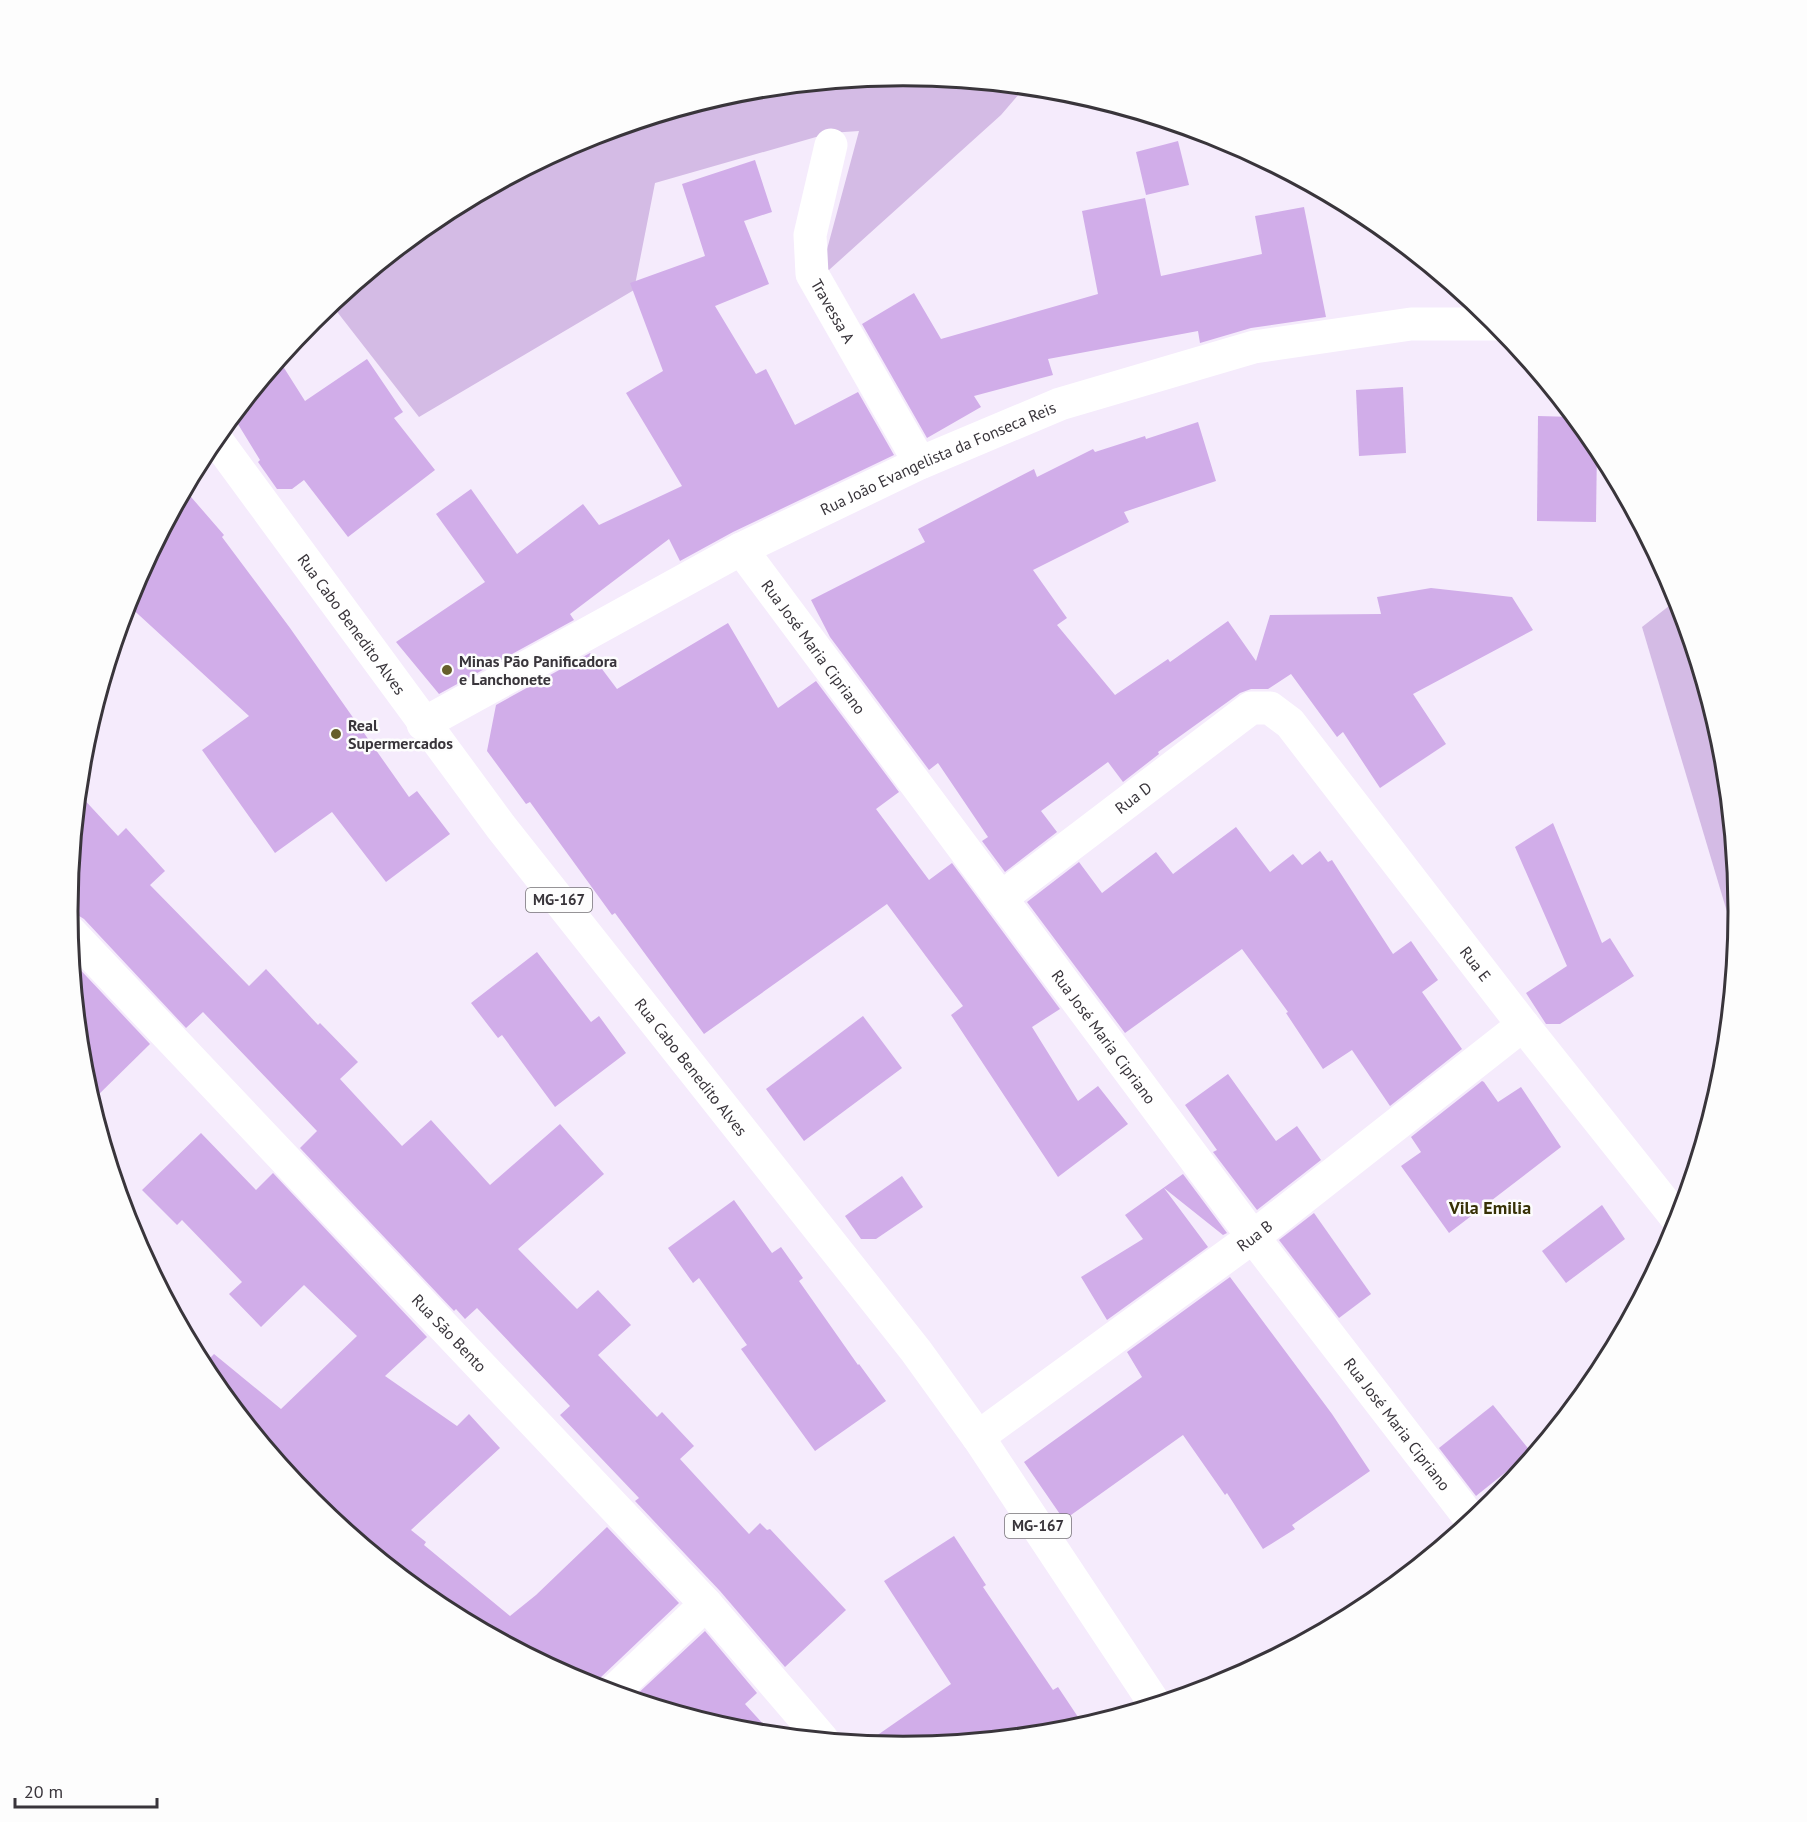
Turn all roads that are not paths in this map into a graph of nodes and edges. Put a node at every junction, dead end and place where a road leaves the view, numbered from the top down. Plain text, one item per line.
1 (831, 145) dead end
2 (1484, 324) edge
3 (221, 446) edge
4 (920, 463) junction
5 (741, 549) junction
6 (1270, 708) joint
7 (423, 723) junction
8 (1001, 898) junction
9 (79, 942) edge
10 (1524, 1025) junction
11 (1672, 1212) edge
12 (1252, 1237) junction
13 (978, 1437) junction
14 (1467, 1514) edge
15 (706, 1604) junction
16 (619, 1686) edge
17 (1151, 1698) edge
18 (815, 1731) edge

1 - 4 street, Travessa A
2 - 4 street, Rua João Evangelista da Fonseca Reis
3 - 7 street, Rua Cabo Benedito Alves / MG-167
4 - 5 street, Rua João Evangelista da Fonseca Reis
5 - 7 street, Rua João Evangelista da Fonseca Reis
5 - 8 street, Rua José Maria Cipriano
6 - 8 street, Rua D
6 - 10 street, Rua E
7 - 13 street, Rua Cabo Benedito Alves / MG-167
8 - 12 street, Rua José Maria Cipriano
9 - 15 street, Rua São Bento
10 - 11 street, Rua E
10 - 12 street, Rua B
12 - 13 street, Rua B
12 - 14 street, Rua José Maria Cipriano
13 - 17 street, Rua Cabo Benedito Alves / MG-167
15 - 16 street
15 - 18 street, Rua São Bento

